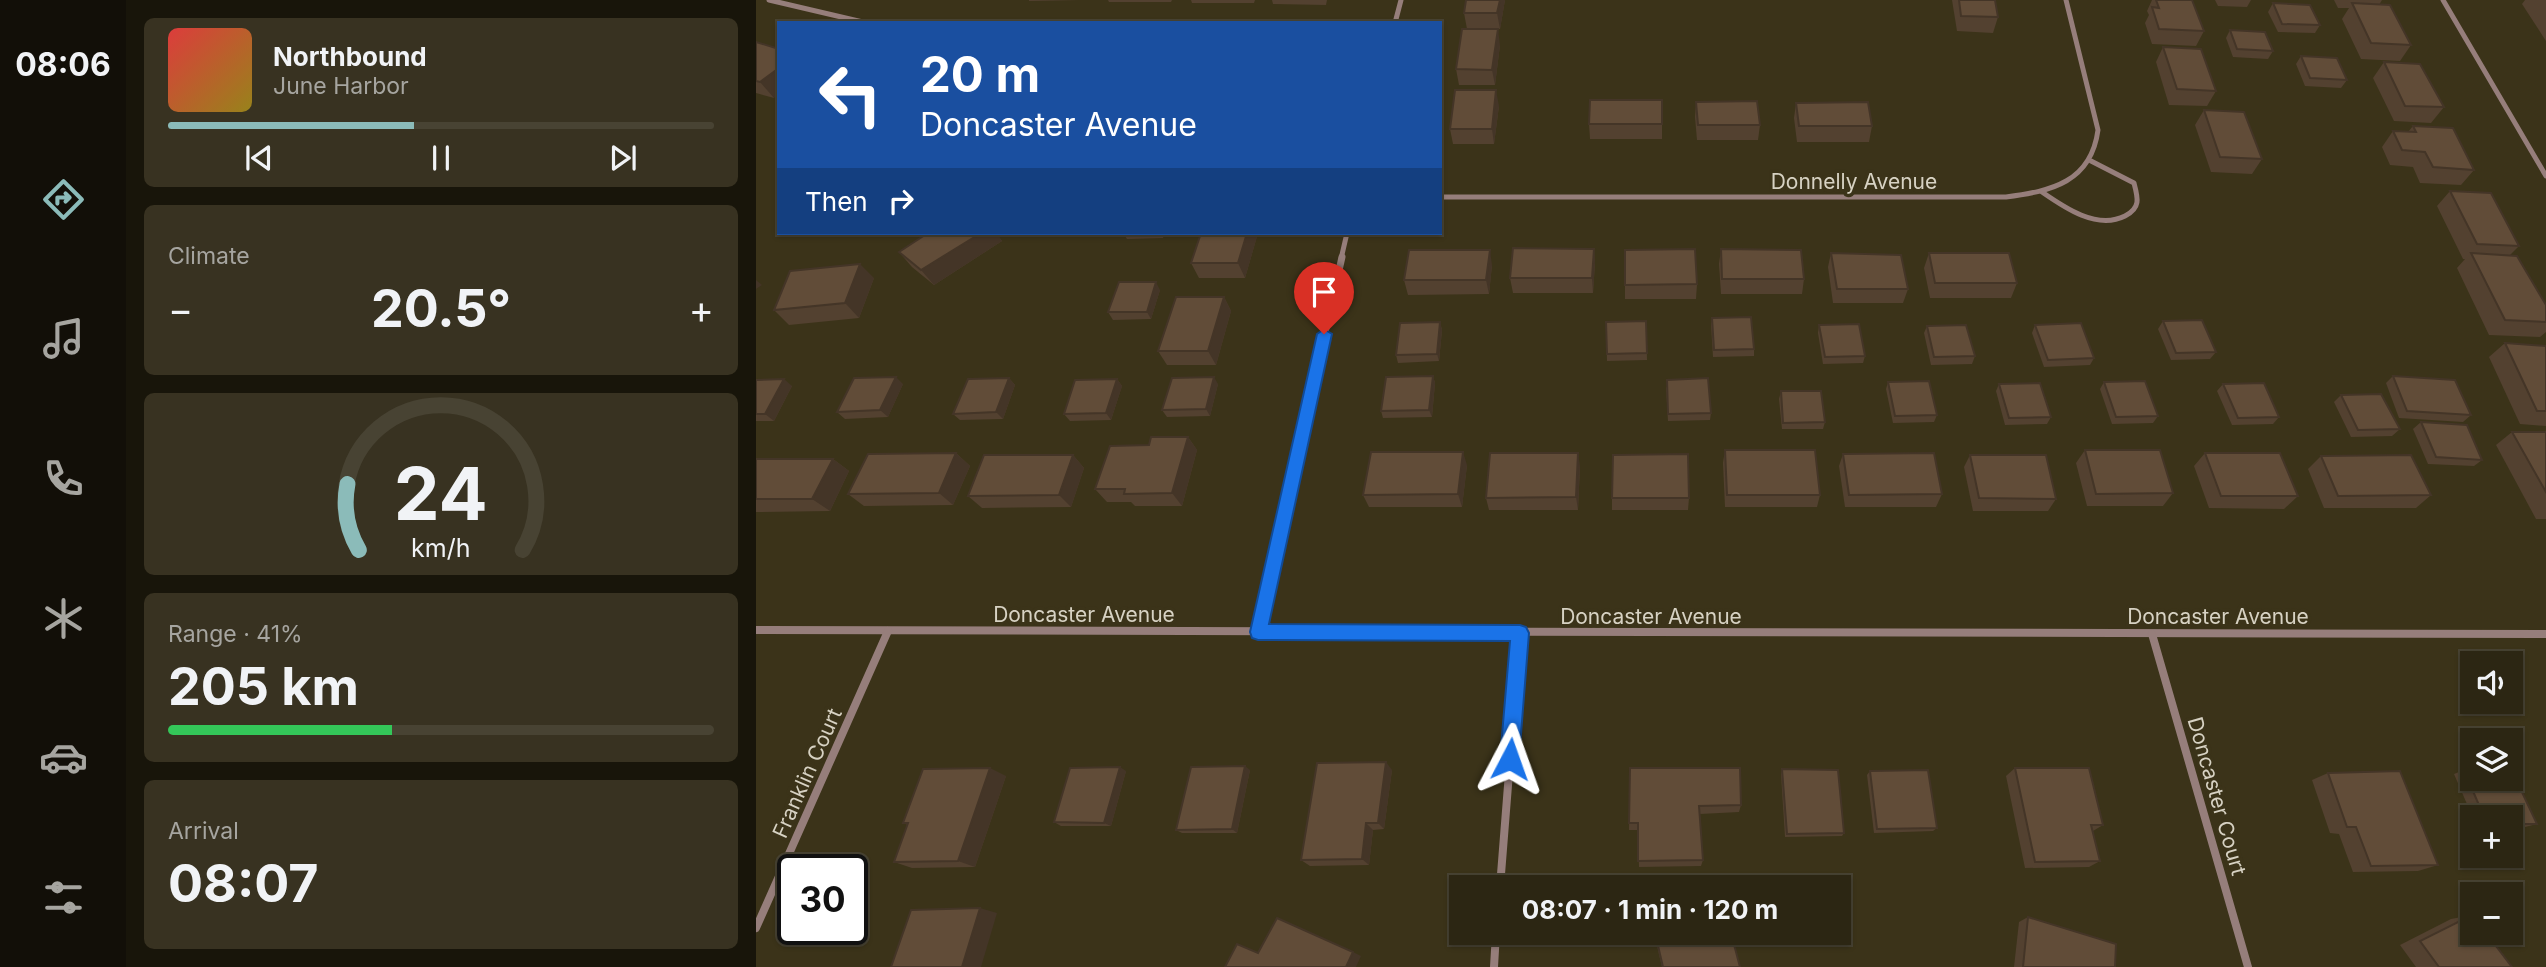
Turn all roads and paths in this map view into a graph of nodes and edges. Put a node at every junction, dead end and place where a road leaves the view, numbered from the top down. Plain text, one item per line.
1 (769, 0) edge
2 (1401, 0) edge
3 (2066, 0) edge
4 (2443, 0) edge
5 (858, 21) edge
6 (1396, 21) edge
7 (2091, 161) junction
8 (2546, 176) edge
9 (2042, 192) junction
10 (1442, 197) edge
11 (1347, 235) edge
12 (756, 630) edge
13 (888, 631) junction
14 (1258, 632) junction
15 (1520, 633) junction
16 (2152, 634) junction
17 (2546, 634) edge
18 (1501, 875) edge
19 (756, 928) edge
20 (1495, 945) edge
21 (1494, 967) edge
22 (2248, 967) edge

1 - 5 street
2 - 6 street
3 - 7 street
4 - 8 street
7 - 9 street, Donnelly Avenue
7 - 9 street
9 - 10 street, Donnelly Avenue
11 - 14 street
12 - 13 street, Doncaster Avenue
13 - 14 street, Doncaster Avenue
13 - 19 street, Franklin Court
14 - 15 street, Doncaster Avenue
15 - 16 street, Doncaster Avenue
15 - 18 street
16 - 17 street, Doncaster Avenue
16 - 22 street, Doncaster Court
20 - 21 street

